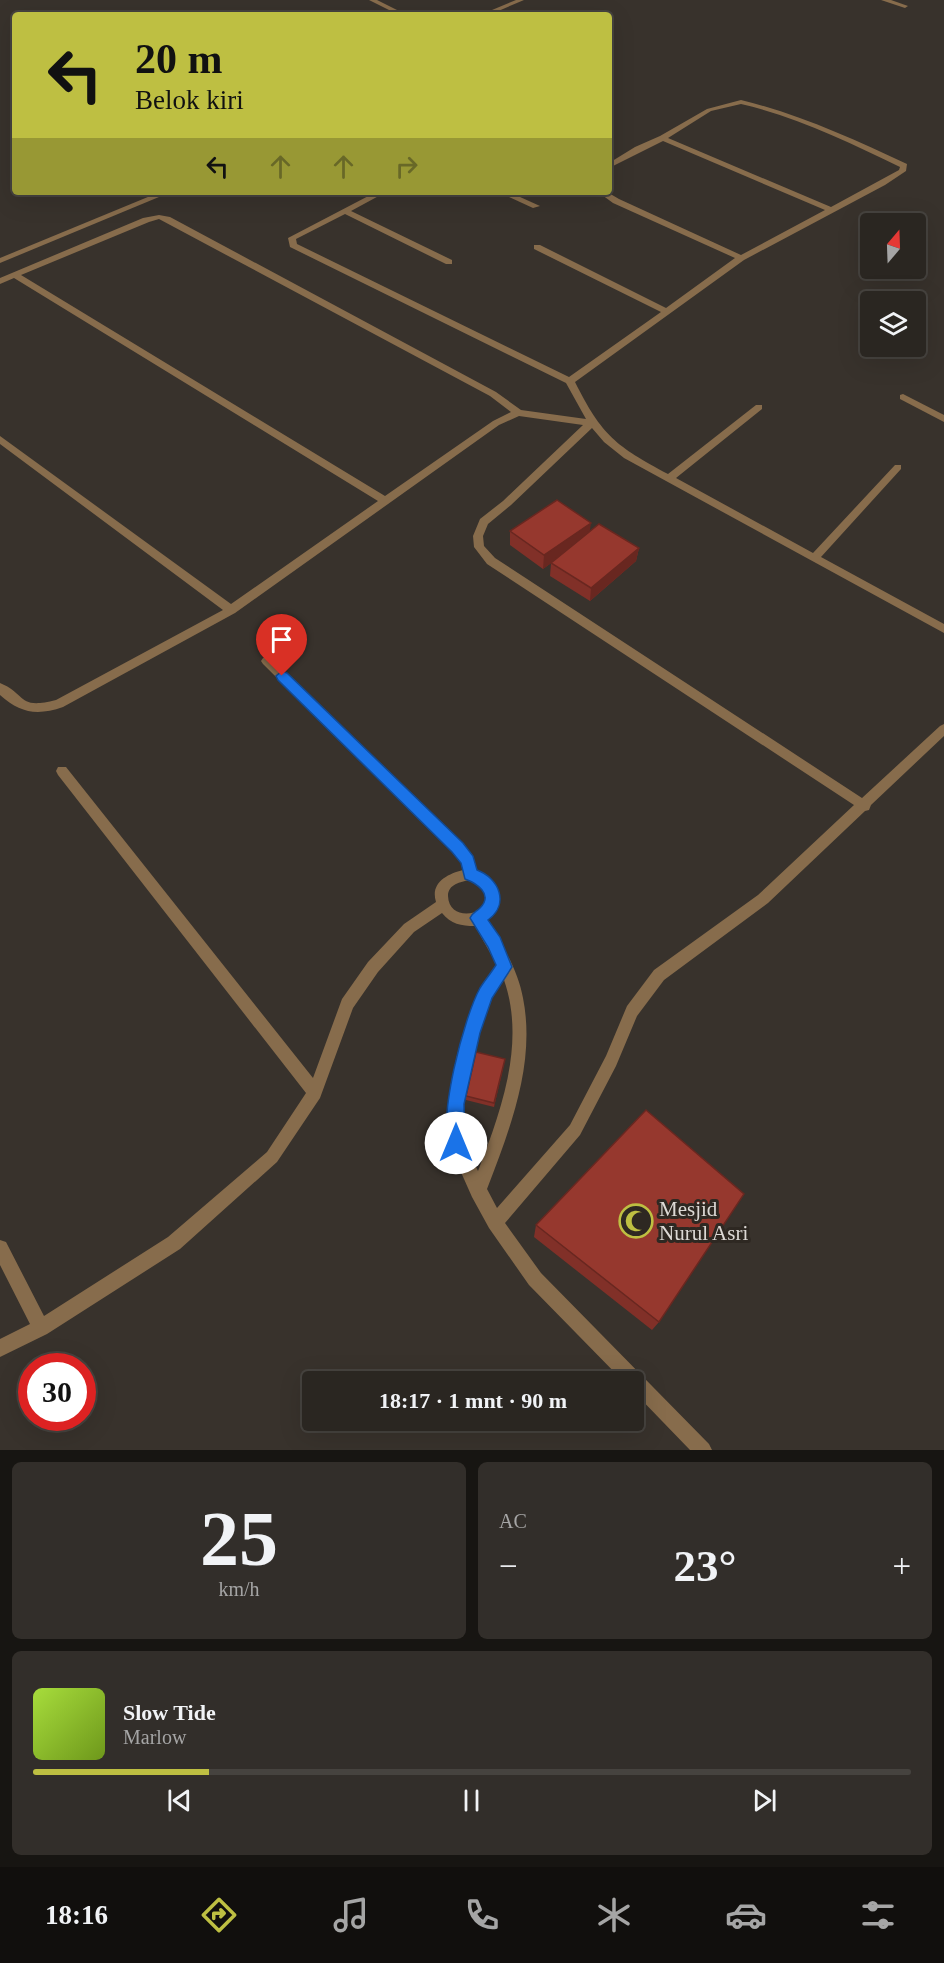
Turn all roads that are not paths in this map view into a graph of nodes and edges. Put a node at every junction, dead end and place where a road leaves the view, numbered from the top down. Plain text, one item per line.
1 (372, 0) edge
2 (521, 0) edge
3 (884, 0) edge
4 (905, 6) dead end
5 (398, 12) edge
6 (491, 12) edge
7 (663, 138) junction
8 (612, 164) edge
9 (160, 195) edge
10 (376, 195) edge
11 (509, 195) edge
12 (607, 195) edge
13 (536, 206) dead end
14 (831, 210) junction
15 (345, 211) junction
16 (537, 247) dead end
17 (741, 258) junction
18 (0, 261) edge
19 (449, 262) dead end
20 (15, 275) junction
21 (0, 281) edge
22 (666, 311) junction
23 (570, 381) junction
24 (903, 397) dead end
25 (759, 407) dead end
26 (518, 413) junction
27 (944, 419) edge
28 (591, 423) junction
29 (0, 439) edge
30 (898, 467) dead end
31 (669, 479) junction
32 (386, 501) junction
33 (813, 558) junction
34 (231, 610) junction
35 (944, 629) edge
36 (267, 661) dead end
37 (0, 688) edge
38 (944, 729) edge
39 (62, 771) dead end
40 (865, 806) junction
41 (470, 874) junction
42 (442, 906) junction
43 (477, 918) junction
44 (504, 967) junction
45 (315, 1093) junction
46 (478, 1191) junction
47 (495, 1222) junction
48 (0, 1248) edge
49 (41, 1328) junction
50 (0, 1348) edge
51 (703, 1450) edge

1 - 5 street
2 - 6 street
3 - 4 street
7 - 8 street
7 - 14 street
7 - 14 street
9 - 18 street
10 - 15 street
11 - 13 street
12 - 17 street
14 - 17 street
15 - 19 street
15 - 23 street
16 - 22 street
17 - 22 street
20 - 21 street
20 - 26 street
20 - 32 street
22 - 23 street
23 - 28 street
24 - 27 street
25 - 31 street
26 - 28 street
26 - 32 street
28 - 31 street
28 - 40 street
29 - 34 street
30 - 33 street
31 - 33 street
32 - 34 street
33 - 35 street
34 - 37 street
36 - 41 street
38 - 40 street
39 - 45 street
40 - 47 street
41 - 42 street
41 - 43 street
42 - 43 street
42 - 45 street
43 - 44 street
44 - 46 street
44 - 46 street
45 - 49 street
46 - 47 street
47 - 51 street
48 - 49 street
49 - 50 street

